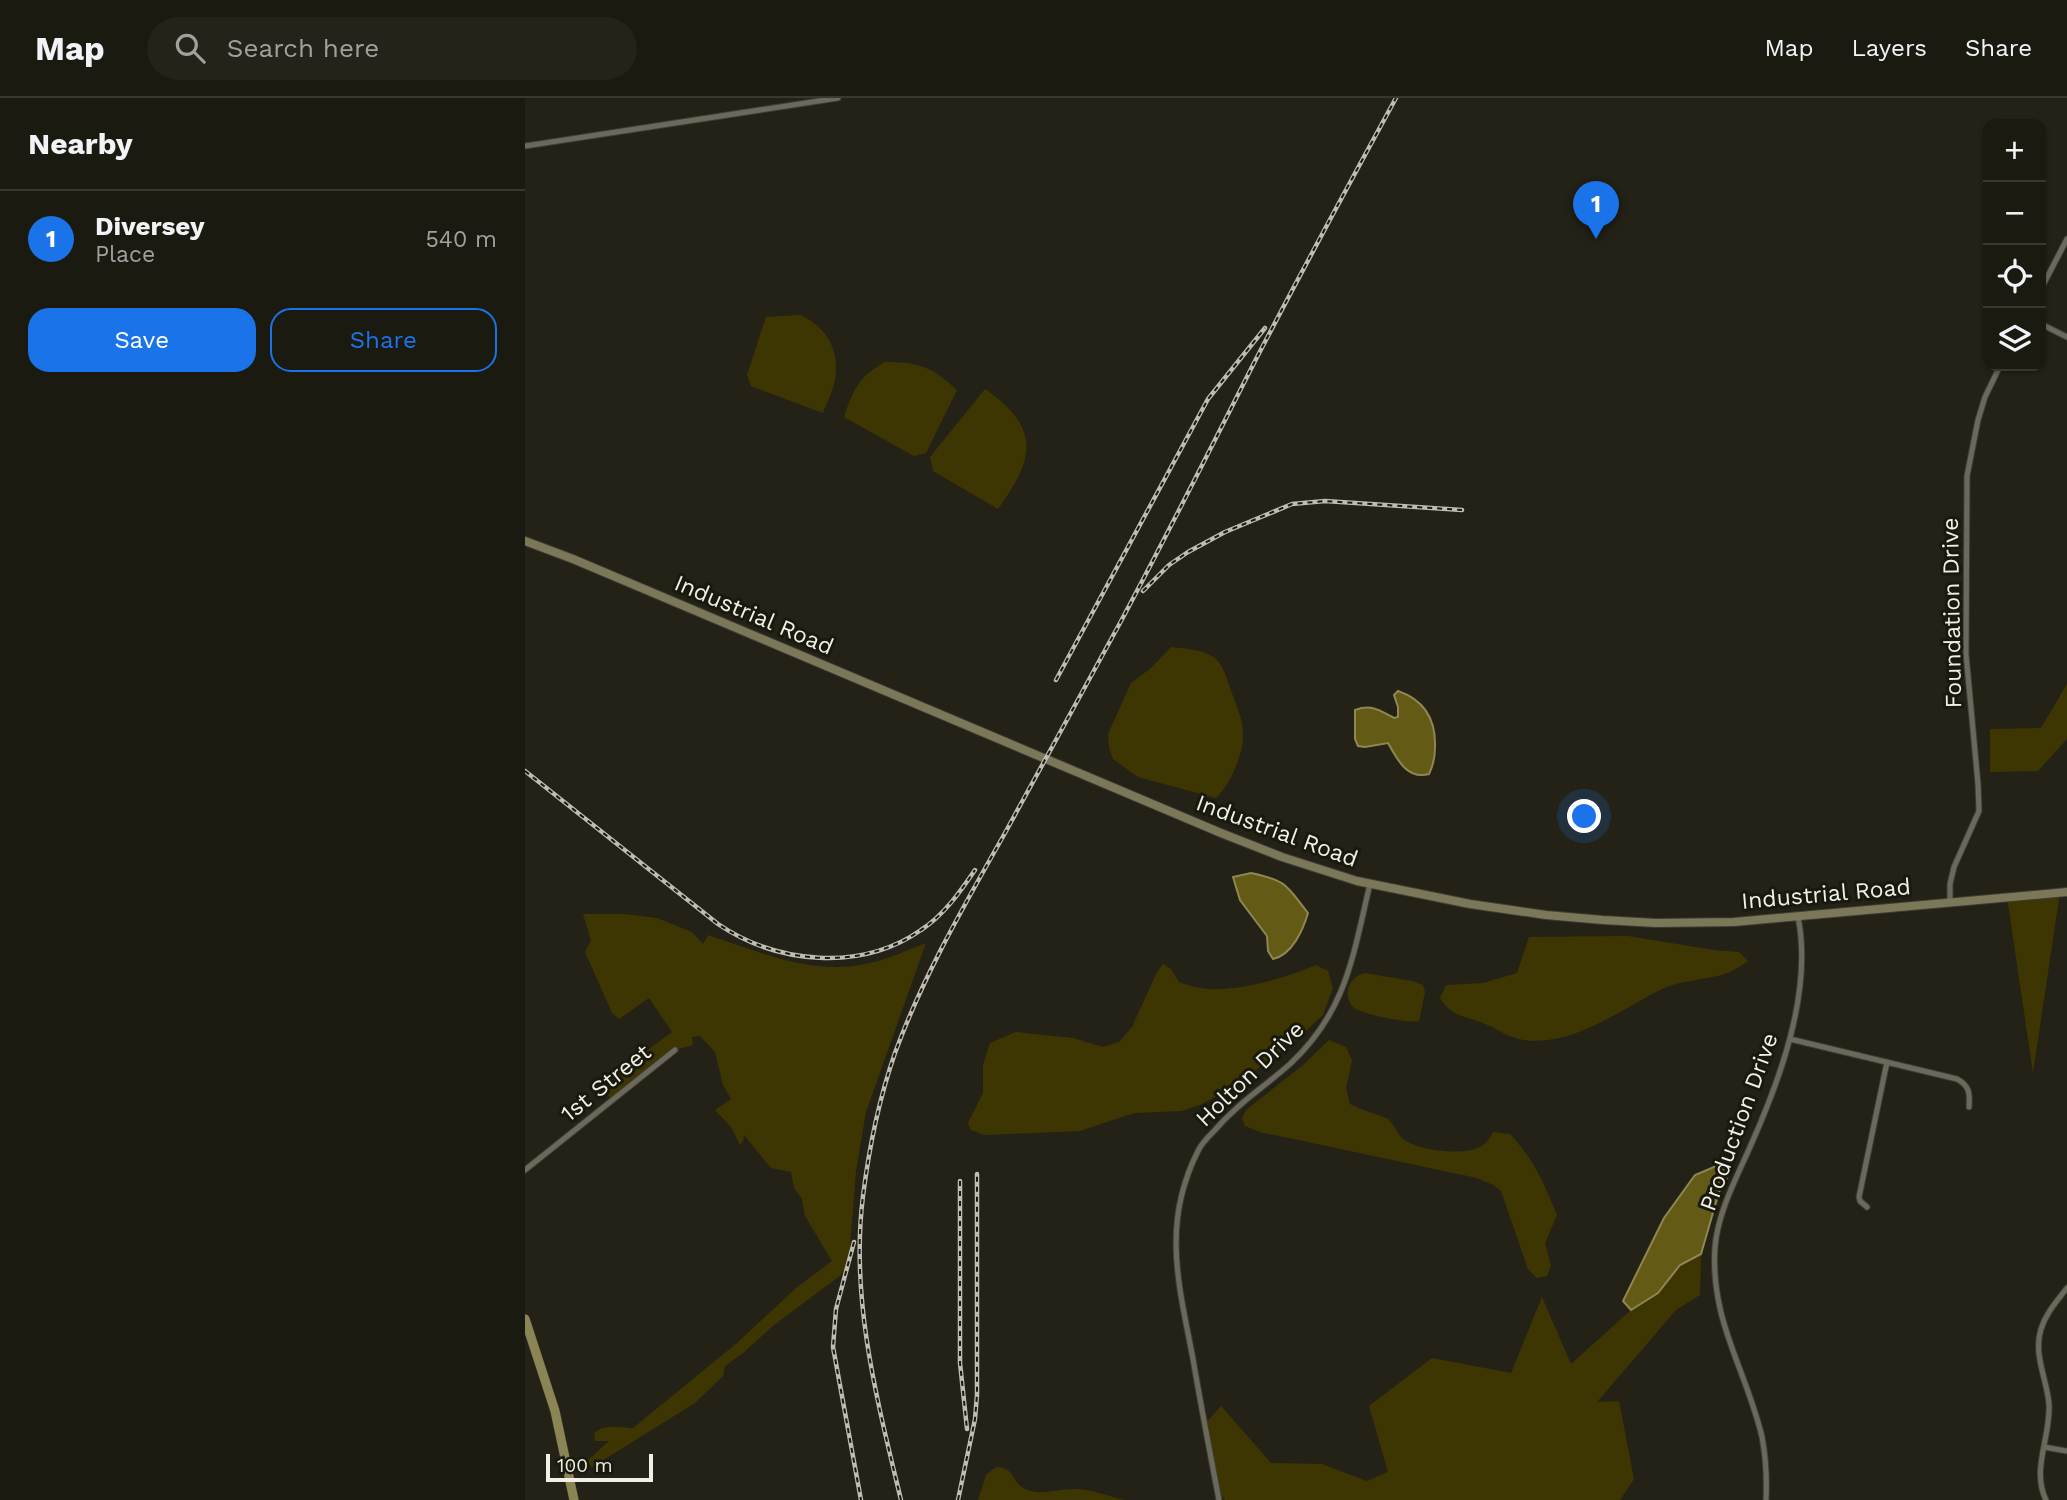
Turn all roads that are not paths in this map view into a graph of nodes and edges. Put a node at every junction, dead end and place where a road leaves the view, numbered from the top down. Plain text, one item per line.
1 (838, 98) edge
2 (525, 146) edge
3 (2067, 239) edge
4 (2046, 279) edge
5 (2046, 326) edge
6 (2067, 337) edge
7 (1998, 371) edge
8 (525, 541) edge
9 (1370, 884) junction
10 (2067, 892) edge
11 (1950, 901) junction
12 (1798, 916) junction
13 (1790, 1039) junction
14 (675, 1050) dead end
15 (1887, 1062) junction
16 (1969, 1107) dead end
17 (525, 1170) edge
18 (1867, 1208) dead end
19 (2067, 1288) edge
20 (525, 1319) edge
21 (2044, 1447) junction
22 (2067, 1451) edge
23 (574, 1500) edge
24 (1219, 1500) edge
25 (1766, 1500) edge
26 (2046, 1500) edge

1 - 2 street
3 - 4 street
5 - 6 street
7 - 11 street, Foundation Drive
8 - 9 main road, Industrial Road
9 - 12 main road, Industrial Road
9 - 24 street, Holton Drive
10 - 11 main road, Industrial Road
11 - 12 main road, Industrial Road
12 - 13 street, Production Drive
13 - 15 street
13 - 25 street, Production Drive
14 - 17 street, 1st Street
15 - 16 street
15 - 18 street
19 - 21 street
20 - 23 main road
21 - 22 street
21 - 26 street

